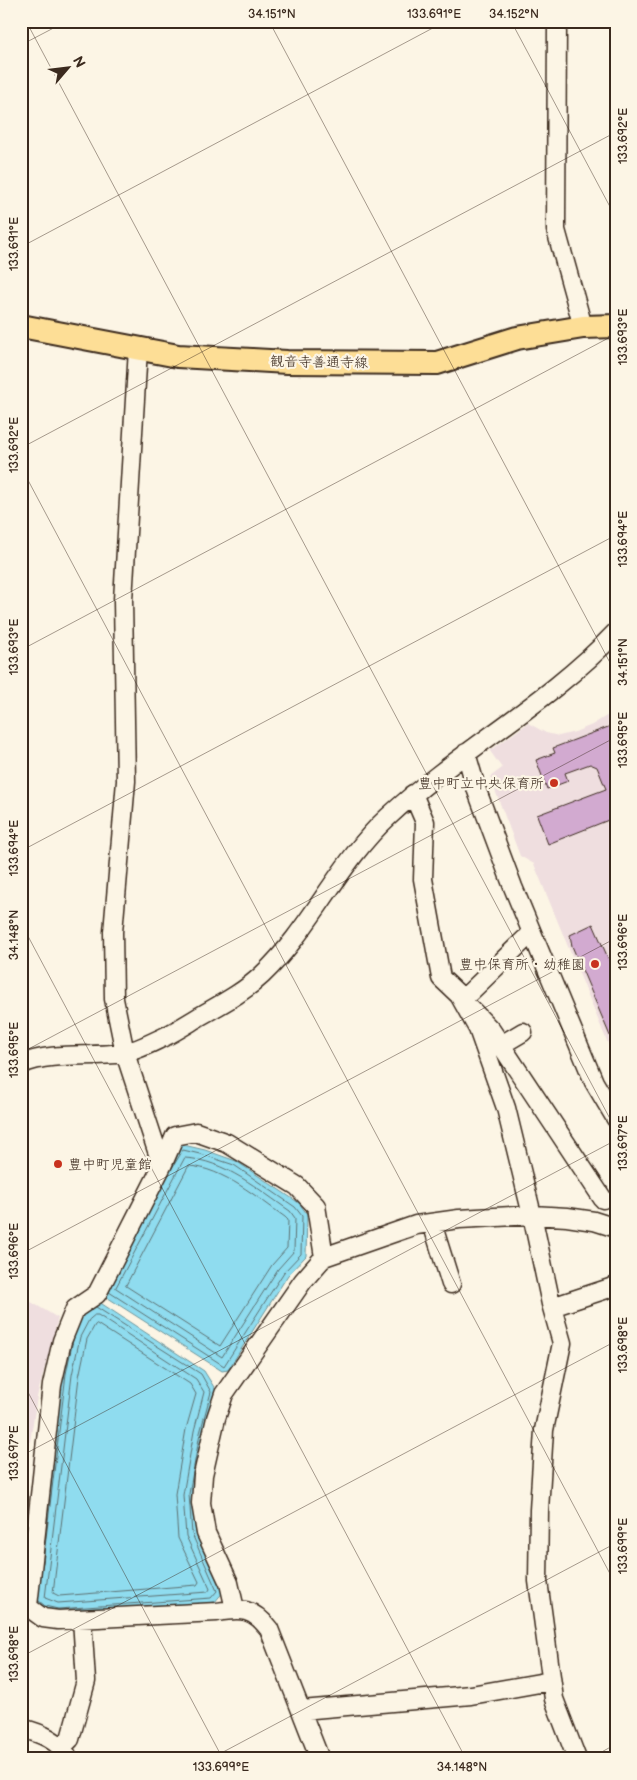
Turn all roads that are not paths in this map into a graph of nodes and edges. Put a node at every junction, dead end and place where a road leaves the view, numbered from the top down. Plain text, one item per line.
1 (557, 21) edge
2 (21, 326) edge
3 (616, 326) edge
4 (583, 327) junction
5 (138, 349) junction
6 (616, 632) edge
7 (466, 753) junction
8 (412, 794) junction
9 (525, 939) dead end
10 (462, 1000) junction
11 (523, 1032) dead end
12 (501, 1045) junction
13 (125, 1053) junction
14 (21, 1064) edge
15 (616, 1119) edge
16 (162, 1166) junction
17 (603, 1198) dead end
18 (532, 1214) junction
19 (432, 1223) junction
20 (616, 1228) edge
21 (324, 1256) junction
22 (451, 1284) dead end
23 (616, 1286) edge
24 (552, 1307) junction
25 (24, 1604) edge
26 (235, 1609) junction
27 (82, 1619) junction
28 (551, 1682) junction
29 (302, 1710) junction
30 (21, 1728) edge
31 (65, 1753) edge
32 (320, 1759) edge
33 (577, 1759) edge

1 - 4 street
2 - 5 main road, 観音寺善通寺線
3 - 4 main road, 観音寺善通寺線
4 - 5 main road, 観音寺善通寺線
5 - 13 street
6 - 7 street
7 - 8 street
7 - 15 street
8 - 10 street
8 - 13 street
9 - 10 street
10 - 12 street
10 - 18 street
11 - 12 street
12 - 17 street
13 - 14 street
13 - 16 street
16 - 21 street
16 - 25 street
18 - 19 street
18 - 20 street
18 - 24 street
19 - 21 street
19 - 22 street
21 - 26 street
23 - 24 street
24 - 28 street
25 - 27 street
26 - 27 street
26 - 29 street
27 - 31 street
28 - 29 street
28 - 33 street
29 - 32 street
30 - 31 street

